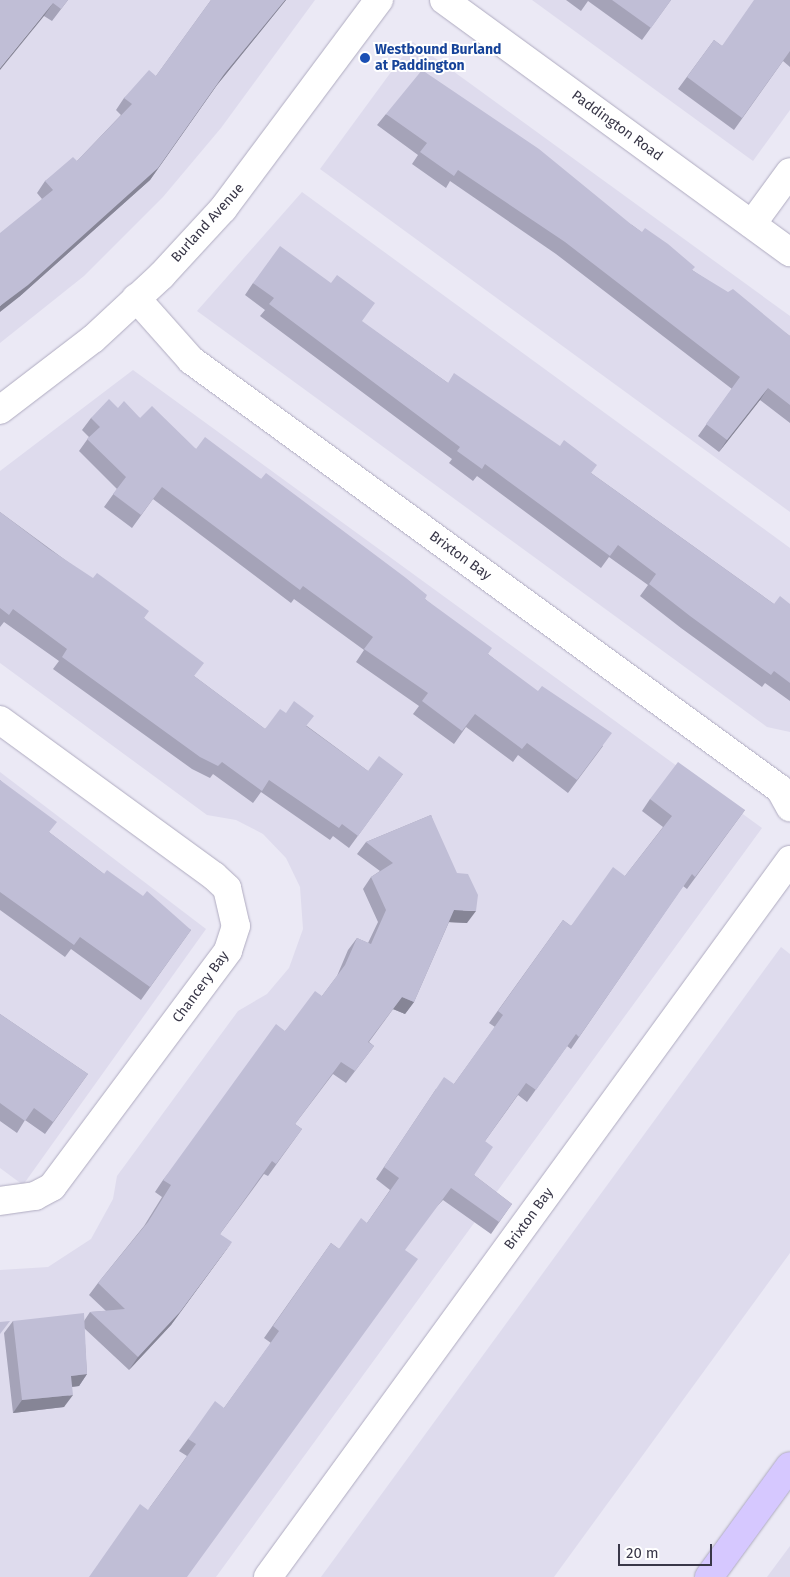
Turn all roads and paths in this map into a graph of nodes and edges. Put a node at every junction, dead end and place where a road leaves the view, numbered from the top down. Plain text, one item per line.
1 (379, 0) edge
2 (444, 0) edge
3 (790, 172) edge
4 (752, 224) junction
5 (790, 252) edge
6 (136, 298) junction
7 (0, 410) edge
8 (0, 720) edge
9 (790, 806) edge
10 (790, 860) edge
11 (0, 1201) edge
12 (790, 1466) edge
13 (268, 1577) edge
14 (709, 1577) edge

1 - 6 street, Burland Avenue
2 - 4 street, Paddington Road
3 - 4 street
4 - 5 street, Paddington Road
6 - 7 street, Burland Avenue
6 - 9 street, Brixton Bay
8 - 11 street, Chancery Bay
10 - 13 street, Brixton Bay
12 - 14 main road

